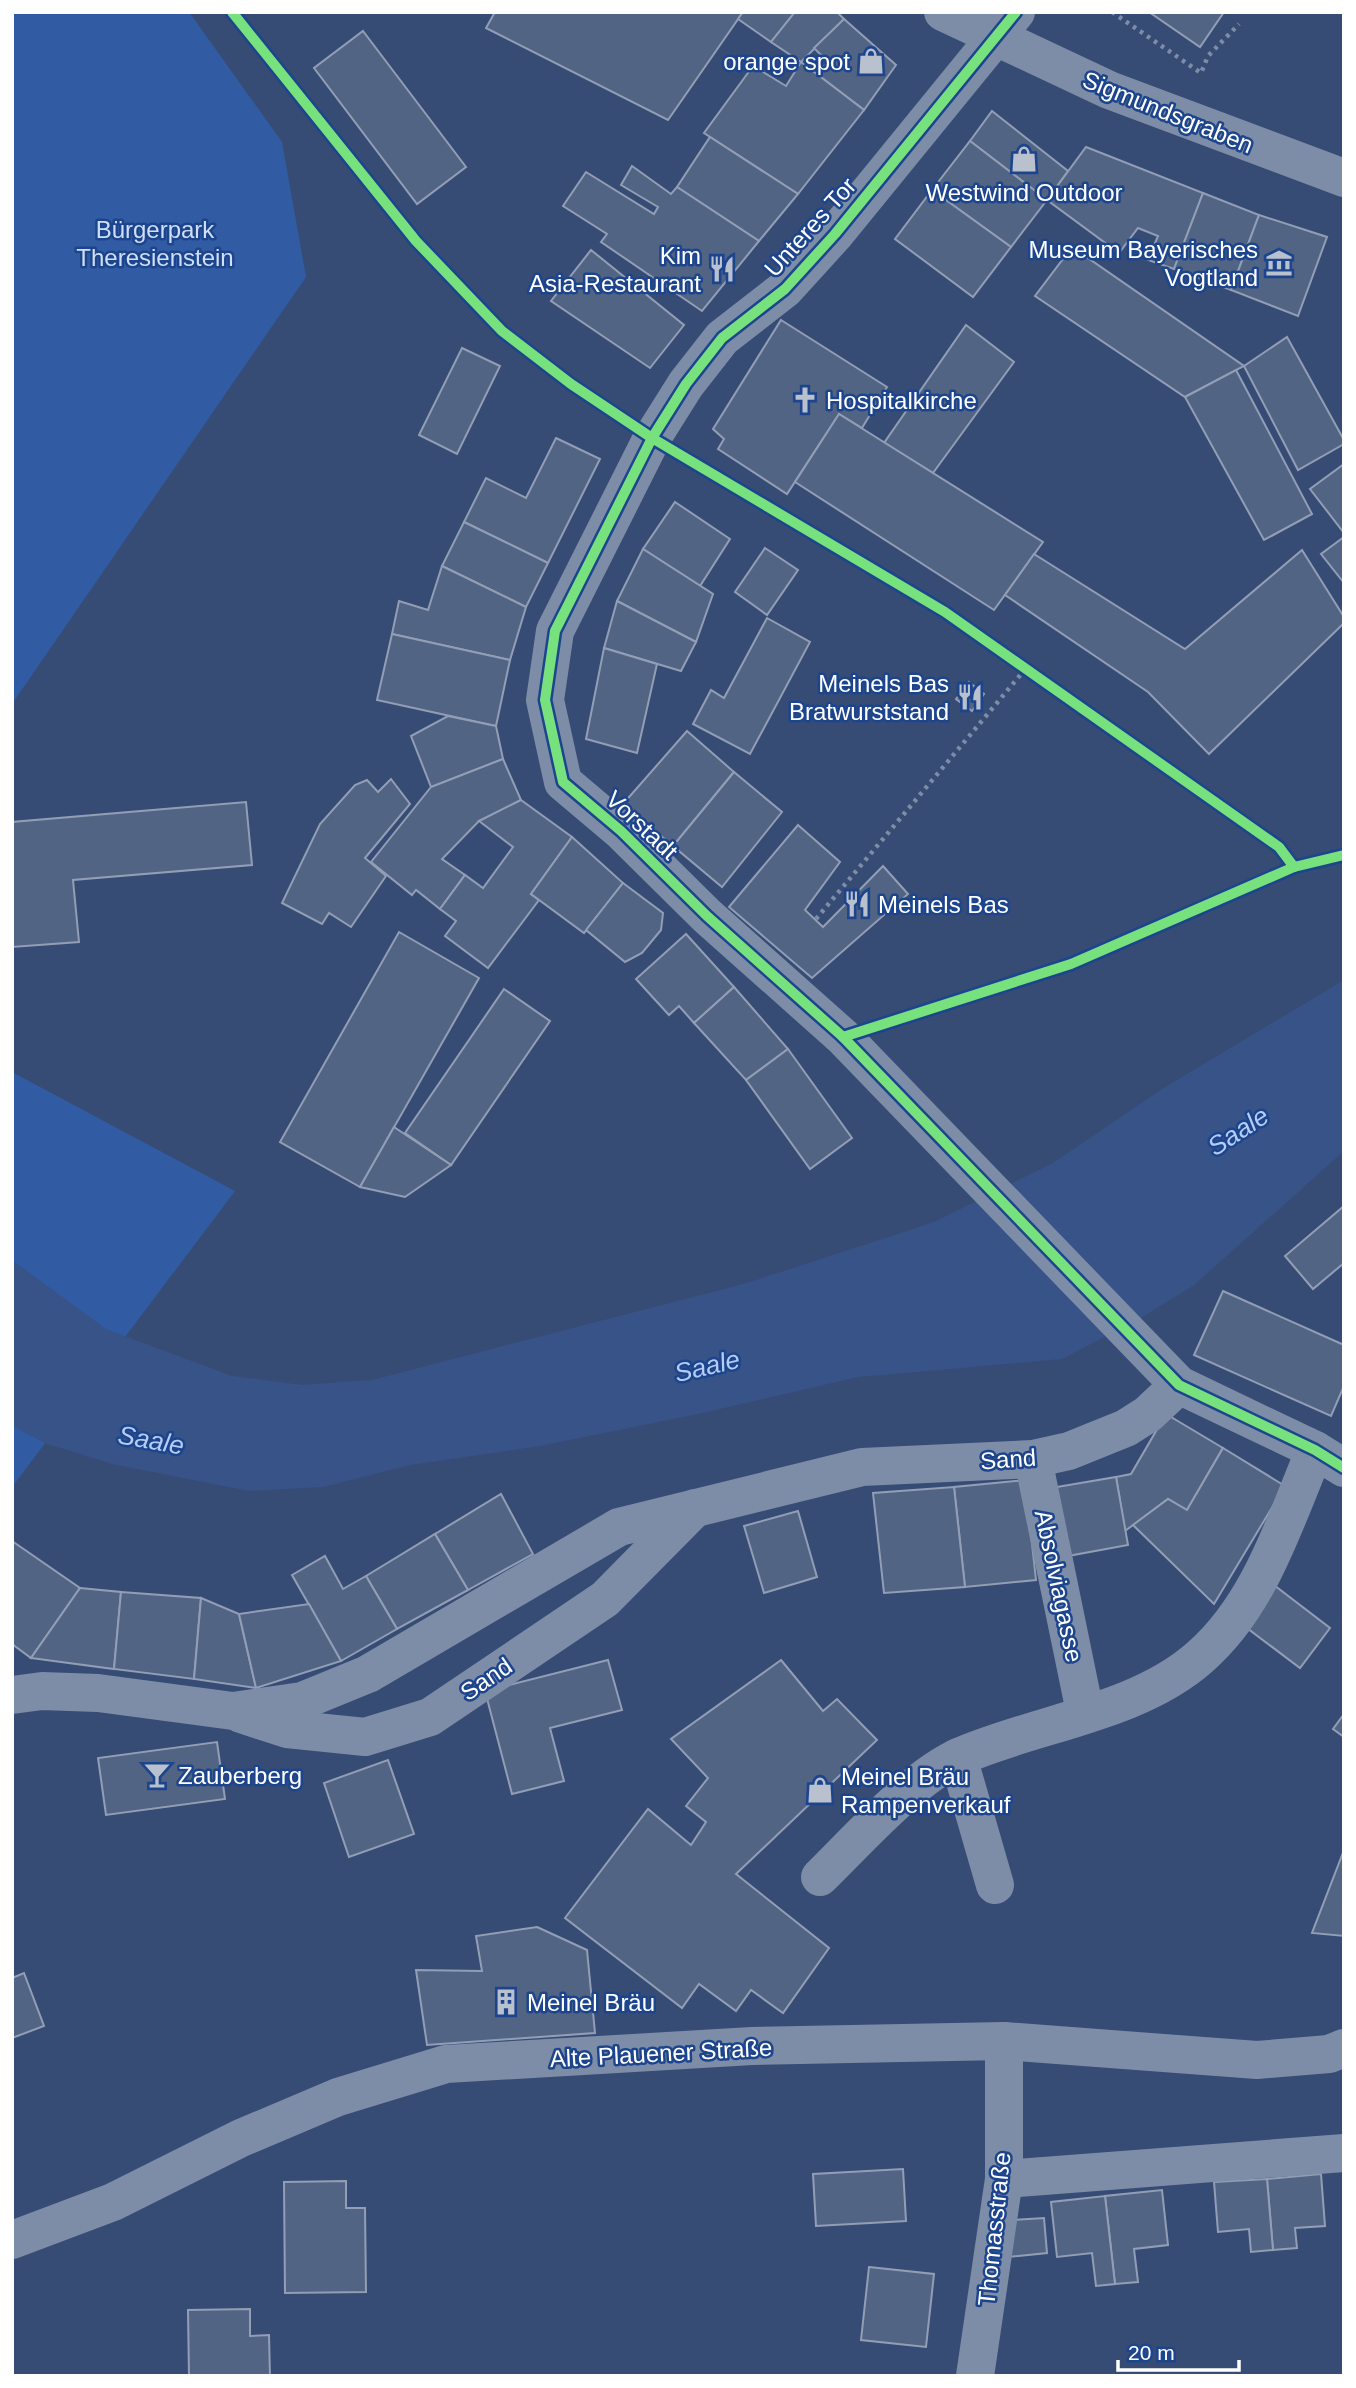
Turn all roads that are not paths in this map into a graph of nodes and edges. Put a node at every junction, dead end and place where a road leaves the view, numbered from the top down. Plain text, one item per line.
1 (943, 12) edge
2 (1006, 25) edge
3 (1344, 178) edge
4 (652, 438) joint
5 (1179, 1385) junction
6 (1033, 1459) junction
7 (1330, 1459) edge
8 (695, 1508) junction
9 (12, 1695) edge
10 (233, 1711) junction
11 (1086, 1712) junction
12 (958, 1757) junction
13 (820, 1877) dead end
14 (995, 1885) dead end
15 (1004, 2040) junction
16 (1344, 2049) edge
17 (1344, 2154) edge
18 (1003, 2179) junction
19 (12, 2240) edge
20 (975, 2376) edge

1 - 2 street, Sigmundsgraben
2 - 3 street, Sigmundsgraben
2 - 4 street, Unteres Tor
4 - 5 street, Vorstadt
5 - 6 street, Sand
5 - 7 street, Vorstadt
6 - 8 street, Sand
6 - 11 street, Absolviagasse
7 - 11 street
8 - 10 street, Sand
8 - 10 street, Sand
9 - 10 street, Sand
11 - 12 street
12 - 13 street
12 - 14 street
15 - 16 street, Alte Plauener Straße
15 - 18 street, Thomasstraße
15 - 19 street, Alte Plauener Straße
17 - 18 street
18 - 20 street, Thomasstraße

